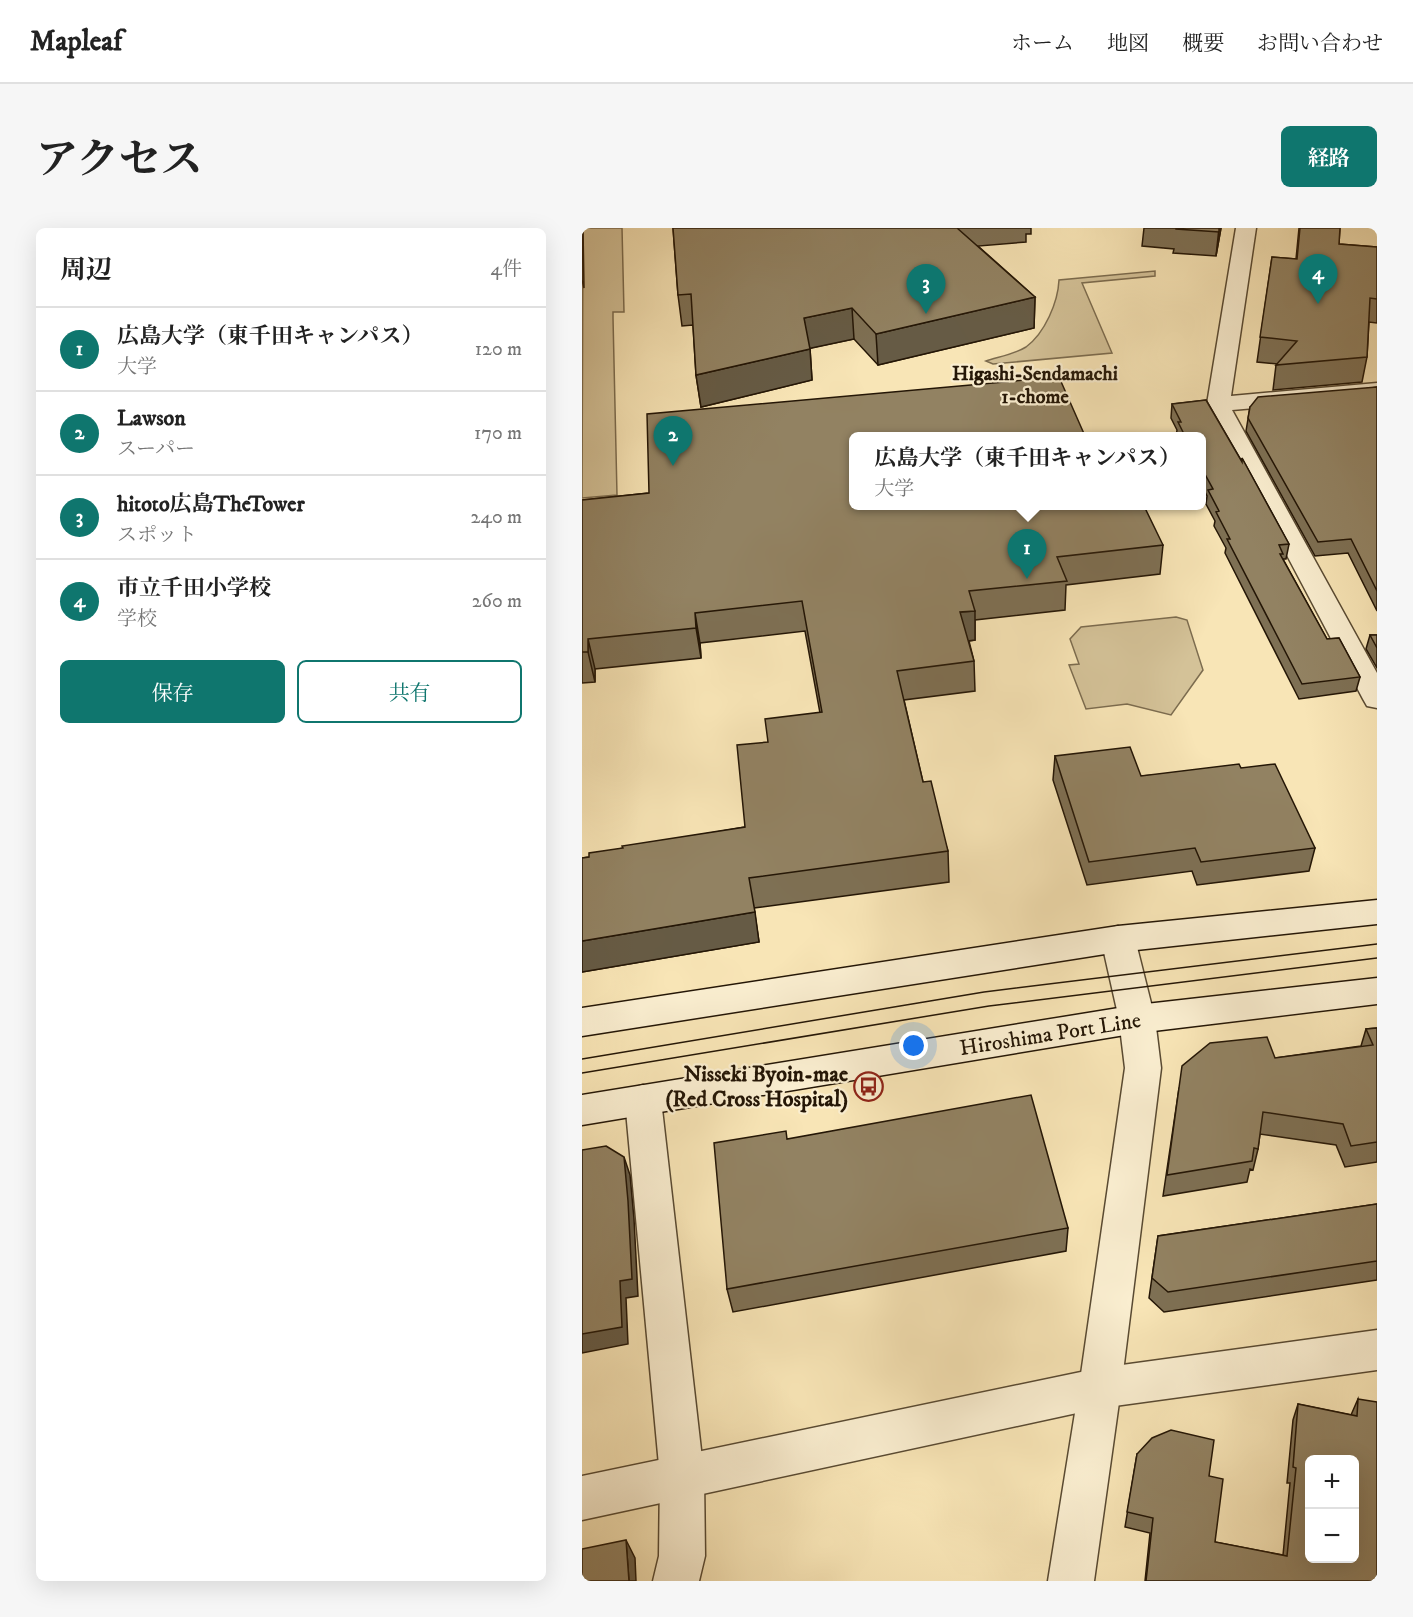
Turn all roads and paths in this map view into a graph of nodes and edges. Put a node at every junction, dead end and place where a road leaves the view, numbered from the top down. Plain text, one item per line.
1 (1246, 228) edge
2 (1377, 390) edge
3 (1218, 404) junction
4 (1375, 693) edge
5 (1377, 912) edge
6 (1118, 939) junction
7 (1377, 991) edge
8 (1137, 1019) junction
9 (582, 1022) edge
10 (644, 1100) junction
11 (582, 1110) edge
12 (1377, 1350) edge
13 (1100, 1388) junction
14 (682, 1476) junction
15 (582, 1498) edge
16 (676, 1581) edge
17 (1071, 1581) edge

1 - 3 street
2 - 3 street
3 - 4 street
5 - 6 street
6 - 8 street
6 - 9 street
7 - 8 street, Hiroshima Port Line
8 - 10 street, Hiroshima Port Line
8 - 13 street
10 - 11 street, Hiroshima Port Line
10 - 14 street
12 - 13 street
13 - 14 street
13 - 17 street
14 - 15 street
14 - 16 street

